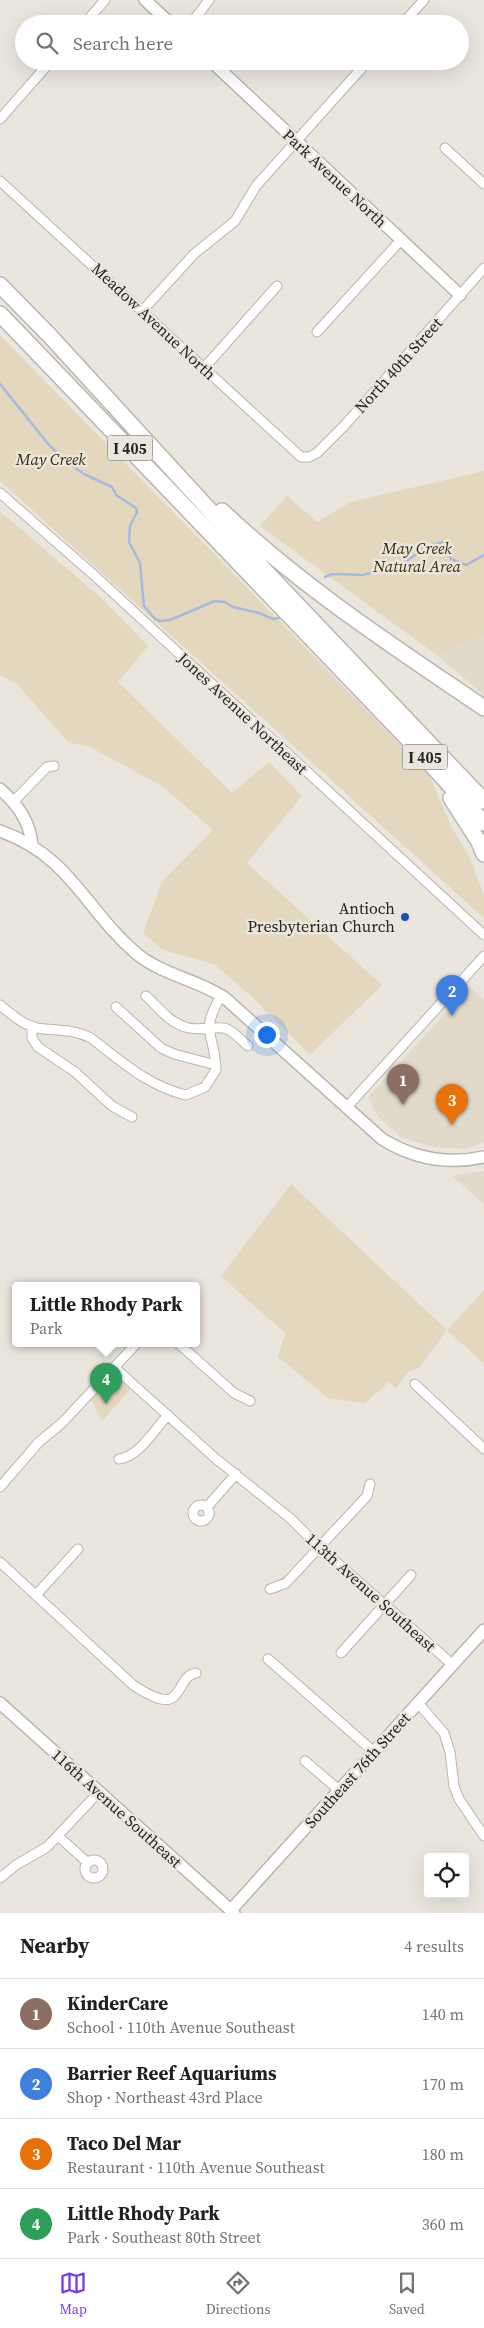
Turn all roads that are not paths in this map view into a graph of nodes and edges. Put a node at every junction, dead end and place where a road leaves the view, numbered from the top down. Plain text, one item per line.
1 (106, 0) edge
2 (145, 0) edge
3 (209, 0) edge
4 (424, 0) edge
5 (92, 15) edge
6 (161, 15) edge
7 (198, 15) edge
8 (410, 15) edge
9 (43, 70) edge
10 (221, 70) edge
11 (360, 70) edge
12 (0, 119) edge
13 (296, 141) junction
14 (445, 148) dead end
15 (484, 169) edge
16 (477, 177) junction
17 (0, 181) edge
18 (484, 184) edge
19 (401, 240) junction
20 (484, 268) edge
21 (0, 285) edge
22 (277, 286) dead end
23 (460, 295) junction
24 (143, 310) junction
25 (0, 314) edge
26 (317, 332) dead end
27 (204, 368) junction
28 (153, 449) junction
29 (309, 457) joint
30 (0, 493) edge
31 (264, 579) junction
32 (326, 643) junction
33 (364, 693) junction
34 (484, 708) edge
35 (54, 766) dead end
36 (0, 789) edge
37 (484, 801) edge
38 (13, 802) junction
39 (484, 823) edge
40 (0, 831) edge
41 (32, 845) junction
42 (484, 854) edge
43 (484, 935) edge
44 (484, 956) edge
45 (146, 996) dead end
46 (221, 996) junction
47 (0, 1005) edge
48 (116, 1007) dead end
49 (32, 1026) junction
50 (209, 1030) junction
51 (248, 1046) dead end
52 (216, 1065) junction
53 (346, 1108) junction
54 (132, 1117) dead end
55 (484, 1157) edge
56 (133, 1347) edge
57 (182, 1347) edge
58 (114, 1367) junction
59 (415, 1384) dead end
60 (250, 1401) dead end
61 (168, 1415) junction
62 (484, 1449) edge
63 (119, 1459) dead end
64 (236, 1474) junction
65 (370, 1484) dead end
66 (0, 1487) edge
67 (207, 1507) dead end
68 (319, 1547) junction
69 (78, 1550) dead end
70 (0, 1562) edge
71 (411, 1575) dead end
72 (270, 1589) dead end
73 (36, 1595) junction
74 (384, 1605) junction
75 (484, 1630) edge
76 (341, 1654) dead end
77 (268, 1660) dead end
78 (453, 1665) junction
79 (196, 1673) dead end
80 (0, 1703) edge
81 (418, 1703) junction
82 (374, 1752) junction
83 (305, 1761) dead end
84 (339, 1790) junction
85 (99, 1792) junction
86 (58, 1836) junction
87 (484, 1836) edge
88 (88, 1863) dead end
89 (0, 1878) edge
90 (231, 1912) edge

1 - 5 street
2 - 6 street
3 - 7 street
4 - 8 street
9 - 12 street
10 - 13 street, Park Avenue North
11 - 13 street
13 - 19 street, Park Avenue North
13 - 24 street
14 - 16 street
15 - 16 street
16 - 18 street
17 - 24 street, Meadow Avenue North
19 - 23 street, Park Avenue North
19 - 26 street
20 - 23 street, North 40th Street
21 - 28 highway, I 405
22 - 27 street
23 - 29 street, North 40th Street
24 - 27 street, Meadow Avenue North
25 - 31 highway, I 405
27 - 29 street, Meadow Avenue North
28 - 31 highway, I 405
28 - 34 highway
30 - 43 street, Jones Avenue Northeast
31 - 32 highway, I 405
32 - 33 highway, I 405
32 - 37 highway, I 405
33 - 39 highway, I 405
33 - 42 highway
35 - 38 street
36 - 38 street
38 - 41 street
40 - 41 street
41 - 46 street
44 - 53 street
45 - 50 street
46 - 50 street
46 - 53 street
47 - 49 street
48 - 52 street
49 - 52 street
49 - 54 street
50 - 51 street
50 - 52 street
53 - 55 street
56 - 58 street
57 - 60 street
58 - 61 street
58 - 66 street
59 - 62 street
61 - 63 street
61 - 64 street, 113th Avenue Southeast
64 - 67 street
64 - 68 street, 113th Avenue Southeast
65 - 68 street
68 - 72 street
68 - 74 street, 113th Avenue Southeast
69 - 73 street
70 - 73 street
71 - 74 street
73 - 79 street
74 - 76 street
74 - 78 street, 113th Avenue Southeast
75 - 78 street, Southeast 76th Street
77 - 82 street
78 - 81 street, Southeast 76th Street
80 - 85 street, 116th Avenue Southeast
81 - 82 street, Southeast 76th Street
81 - 87 street
82 - 84 street, Southeast 76th Street
83 - 84 street
84 - 90 street, Southeast 76th Street
85 - 86 street
85 - 90 street, 116th Avenue Southeast
86 - 88 street
86 - 89 street

